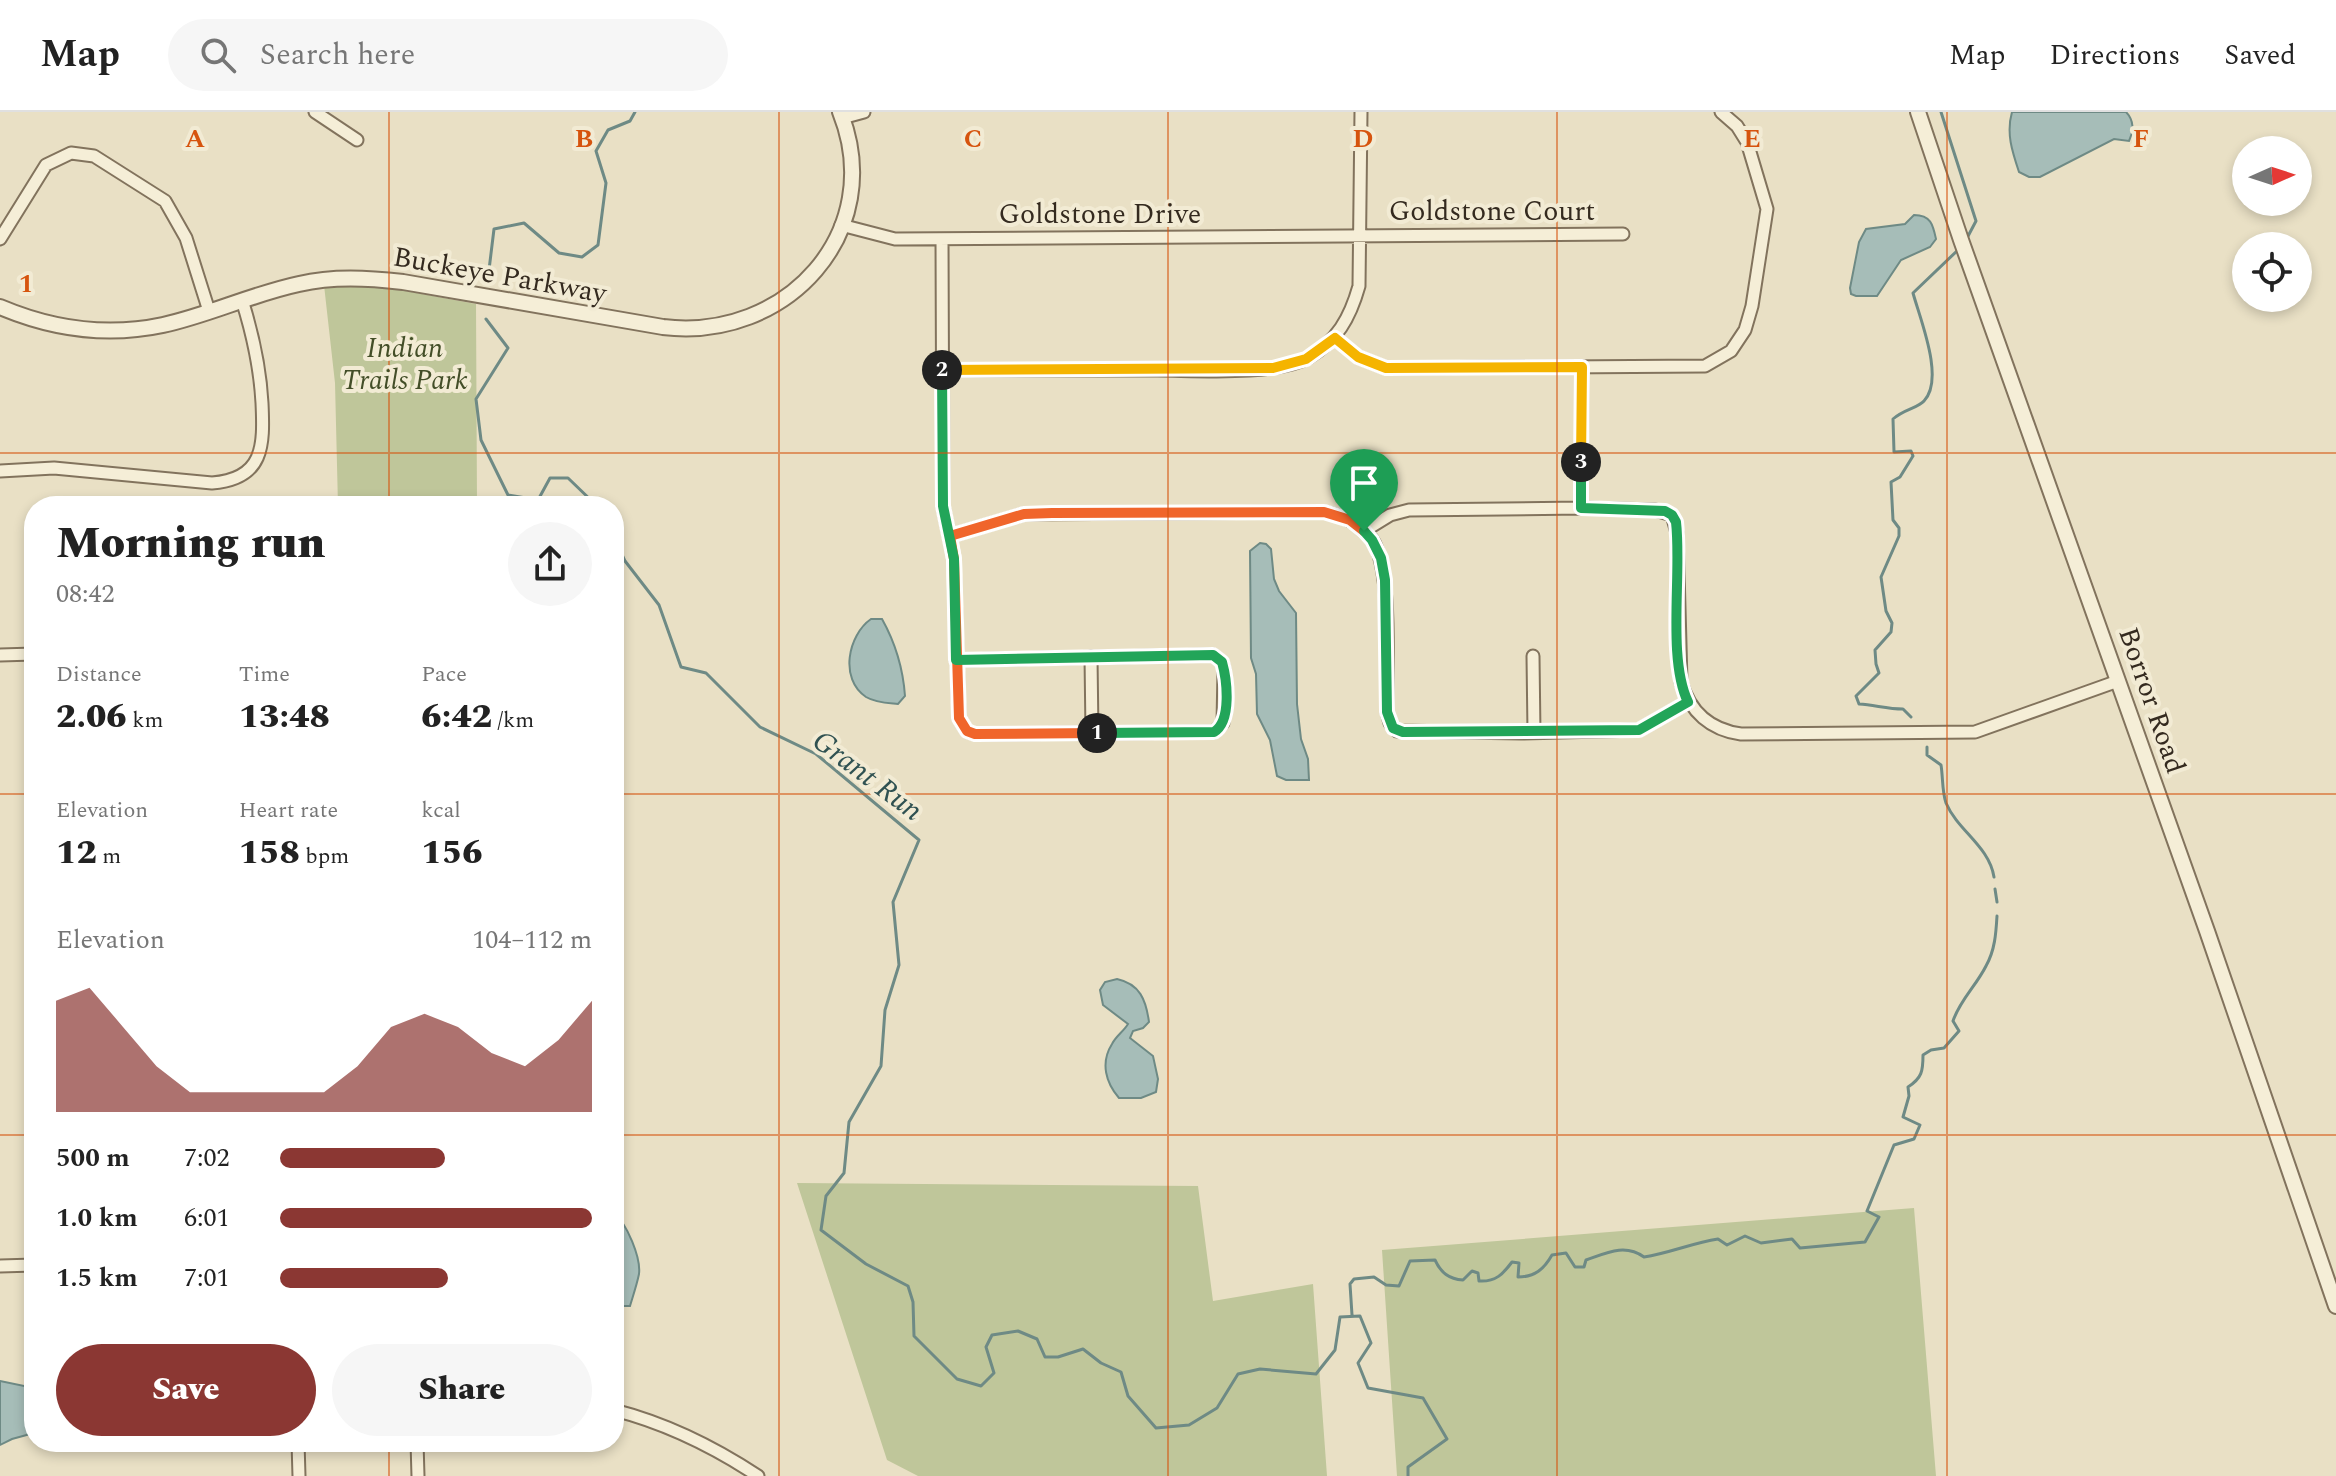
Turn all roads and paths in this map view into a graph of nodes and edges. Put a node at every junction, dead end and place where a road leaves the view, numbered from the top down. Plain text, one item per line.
1 (315, 112) edge
2 (864, 112) edge
3 (1361, 112) edge
4 (1721, 112) edge
5 (1918, 112) edge
6 (841, 115) edge
7 (357, 140) dead end
8 (841, 225) junction
9 (1623, 234) dead end
10 (1361, 235) junction
11 (0, 239) edge
12 (942, 239) junction
13 (242, 300) junction
14 (0, 307) edge
15 (209, 311) junction
16 (1335, 338) junction
17 (1582, 367) junction
18 (942, 370) junction
19 (0, 471) edge
20 (1581, 508) junction
21 (1364, 531) junction
22 (950, 536) junction
23 (24, 654) edge
24 (0, 655) edge
25 (1533, 656) dead end
26 (1091, 657) junction
27 (956, 660) junction
28 (2118, 681) junction
29 (1688, 702) junction
30 (1092, 733) junction
31 (1534, 733) junction
32 (24, 1265) edge
33 (0, 1266) edge
34 (2336, 1306) edge
35 (624, 1413) edge
36 (298, 1452) edge
37 (417, 1452) edge
38 (299, 1476) edge
39 (418, 1476) edge
40 (758, 1476) edge

1 - 7 street
2 - 6 street
3 - 10 street
4 - 17 street
5 - 28 street, Borror Road
6 - 8 street, Buckeye Parkway
8 - 12 street, Goldstone Drive
8 - 13 street, Buckeye Parkway
9 - 10 street, Goldstone Court
10 - 12 street, Goldstone Drive
10 - 16 street
11 - 15 street
12 - 18 street
13 - 15 street, Buckeye Parkway
13 - 19 street
14 - 15 street, Buckeye Parkway
16 - 17 street
16 - 18 street
17 - 20 street
18 - 22 street
20 - 21 street
20 - 29 street
21 - 22 street
21 - 31 street
22 - 27 street
23 - 24 street
25 - 31 street
26 - 27 street
26 - 30 street
26 - 30 street
27 - 30 street
28 - 29 street
28 - 34 street, Borror Road
29 - 31 street
32 - 33 street
35 - 40 street
36 - 38 street
37 - 39 street

